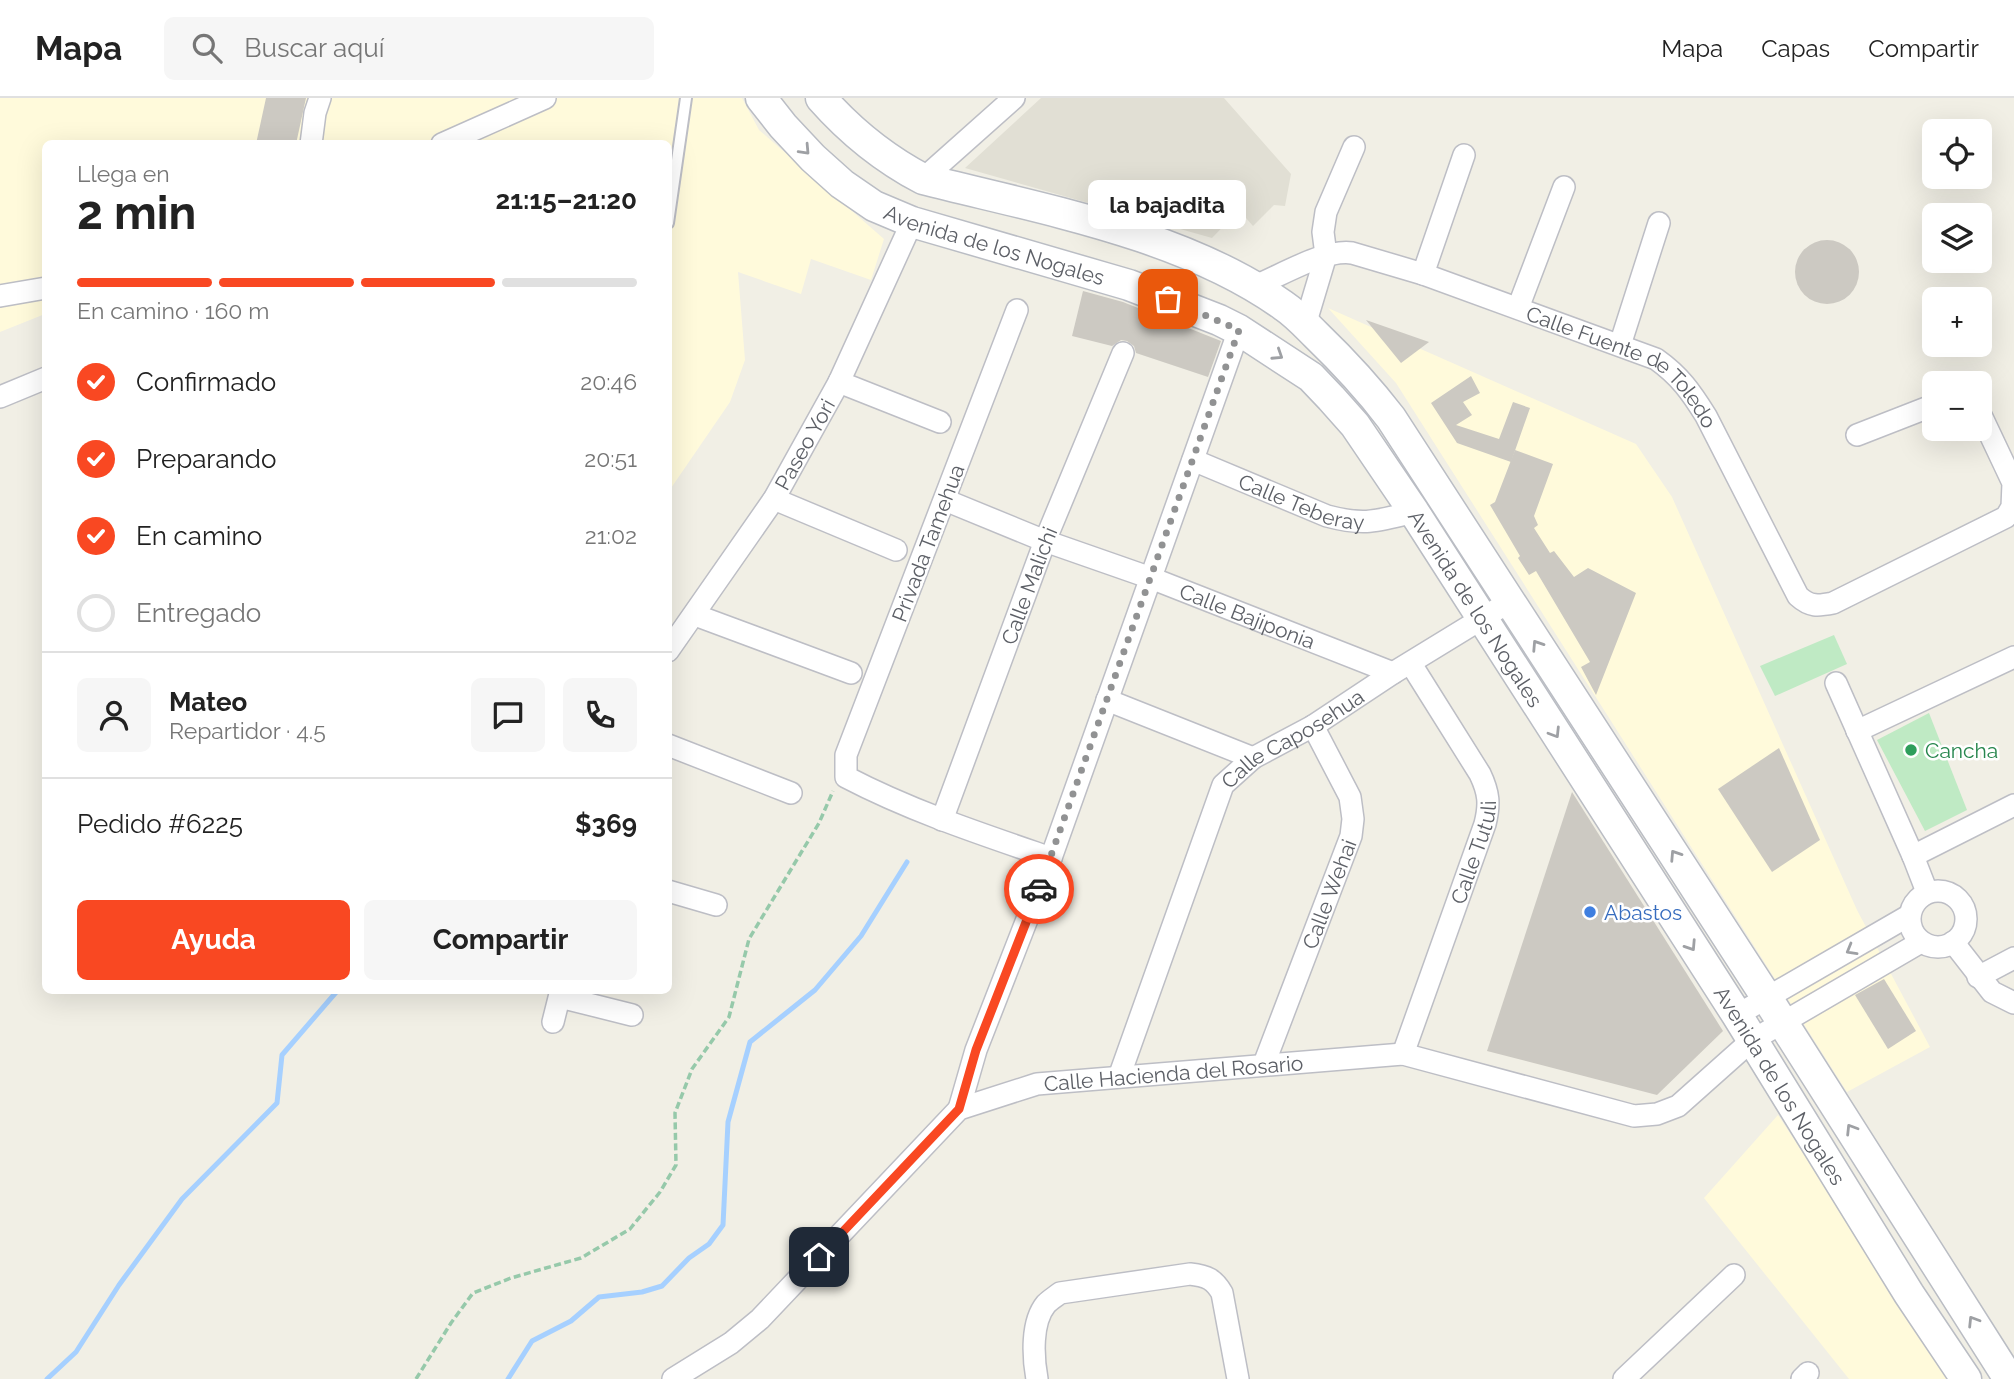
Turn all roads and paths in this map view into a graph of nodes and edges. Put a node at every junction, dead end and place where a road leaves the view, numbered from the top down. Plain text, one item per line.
1 (320, 98) edge
2 (545, 98) edge
3 (686, 98) edge
4 (761, 98) edge
5 (1014, 98) edge
6 (833, 102) edge
7 (312, 140) edge
8 (451, 140) edge
9 (1354, 147) dead end
10 (1464, 155) dead end
11 (923, 179) junction
12 (1564, 187) dead end
13 (672, 195) edge
14 (912, 222) junction
15 (1659, 223) dead end
16 (1326, 255) junction
17 (1423, 274) junction
18 (1255, 286) junction
19 (42, 289) edge
20 (0, 296) edge
21 (1518, 308) junction
22 (1017, 310) dead end
23 (1305, 325) junction
24 (1239, 330) junction
25 (1620, 345) junction
26 (1123, 353) dead end
27 (42, 380) edge
28 (839, 382) junction
29 (0, 397) edge
30 (1922, 410) edge
31 (940, 422) dead end
32 (1857, 435) dead end
33 (1992, 439) edge
34 (1193, 460) junction
35 (774, 499) junction
36 (944, 500) junction
37 (1414, 512) junction
38 (1045, 541) junction
39 (896, 550) dead end
40 (1151, 578) junction
41 (1509, 602) junction
42 (695, 615) junction
43 (1483, 620) junction
44 (672, 646) edge
45 (2014, 657) edge
46 (1402, 669) junction
47 (851, 673) dead end
48 (1836, 683) dead end
49 (1107, 700) junction
50 (1313, 726) junction
51 (1857, 731) junction
52 (672, 747) edge
53 (1253, 758) junction
54 (846, 777) junction
55 (791, 793) dead end
56 (2014, 805) edge
57 (942, 820) junction
58 (1913, 856) junction
59 (1051, 858) junction
60 (672, 892) edge
61 (1927, 892) junction
62 (716, 905) dead end
63 (1910, 915) junction
64 (1921, 942) junction
65 (1953, 942) junction
66 (2014, 958) edge
67 (1978, 977) junction
68 (560, 994) edge
69 (2014, 1003) edge
70 (1775, 1011) junction
71 (632, 1015) dead end
72 (1737, 1015) junction
73 (553, 1022) dead end
74 (1751, 1041) junction
75 (1403, 1054) junction
76 (1264, 1064) junction
77 (1119, 1077) junction
78 (959, 1109) junction
79 (1734, 1275) dead end
80 (416, 1379) edge
81 (673, 1379) edge
82 (1036, 1379) edge
83 (1238, 1379) edge
84 (1625, 1379) edge
85 (1966, 1379) edge
86 (2009, 1379) edge

1 - 7 street
2 - 8 street
3 - 13 lane
4 -> 14 main road, Avenida de los Nogales
5 - 11 street
6 - 11 main road, Avenida de los Nogales
9 - 16 street
10 - 17 street
11 - 18 main road, Avenida de los Nogales
12 - 21 street
14 - 24 main road, Avenida de los Nogales
14 - 28 street, Paseo Yori
15 - 25 street
16 - 17 street, Calle Fuente de Toledo
16 - 18 street, Calle Fuente de Toledo
16 - 23 street
17 - 21 street, Calle Fuente de Toledo
18 - 23 main road, Avenida de los Nogales
19 - 20 street
21 - 25 street, Calle Fuente de Toledo
22 - 36 street, Privada Tamehua
23 - 41 main road, Avenida de los Nogales
24 - 34 street
24 -> 37 main road, Avenida de los Nogales
25 - 33 street, Calle Fuente de Toledo
26 - 38 street, Calle Malichi
27 - 29 street
28 - 31 street
28 - 35 street, Paseo Yori
30 - 32 street
34 - 37 street, Calle Teberay
34 - 40 street
35 - 39 street
35 - 42 street, Paseo Yori
36 - 38 street, Calle Bajiponia
36 - 54 street, Privada Tamehua
37 - 43 main road, Avenida de los Nogales
38 - 40 street, Calle Bajiponia
38 - 57 street, Calle Malichi
40 - 46 street, Calle Bajiponia
40 - 49 street
41 - 43 street, Calle Caposehua
70 -> 41 main road, Avenida de los Nogales
42 - 44 street, Paseo Yori
42 - 47 street
43 - 46 street, Calle Caposehua
43 -> 72 main road, Avenida de los Nogales
45 - 51 street
46 - 50 street, Calle Caposehua
46 - 75 street, Calle Tutuli
48 - 51 street
49 - 53 street
49 - 59 street
50 - 53 street, Calle Caposehua
50 - 76 street, Calle Wehai
51 - 58 street
52 - 55 street
53 - 77 street, Calle Caposehua
54 - 57 street
54 - 80 path
56 - 58 street
57 - 59 street
58 - 61 street
59 - 78 street
60 - 62 street
61 - 63 street
61 - 65 street
63 - 64 street
63 -> 70 street
64 - 65 street
64 - 70 street
65 - 67 street
66 - 67 street
67 - 69 street
68 - 71 street
68 - 73 street
70 - 72 street
70 - 74 street, Calle Hacienda del Rosario
86 -> 70 main road, Avenida de los Nogales
72 - 74 main road, Avenida de los Nogales
74 - 75 street, Calle Hacienda del Rosario
74 - 85 main road, Avenida de los Nogales
75 - 76 street, Calle Hacienda del Rosario
76 - 77 street, Calle Hacienda del Rosario
77 - 78 street, Calle Hacienda del Rosario
78 - 81 street, Calle Hacienda del Rosario
79 - 84 street
82 - 83 street

